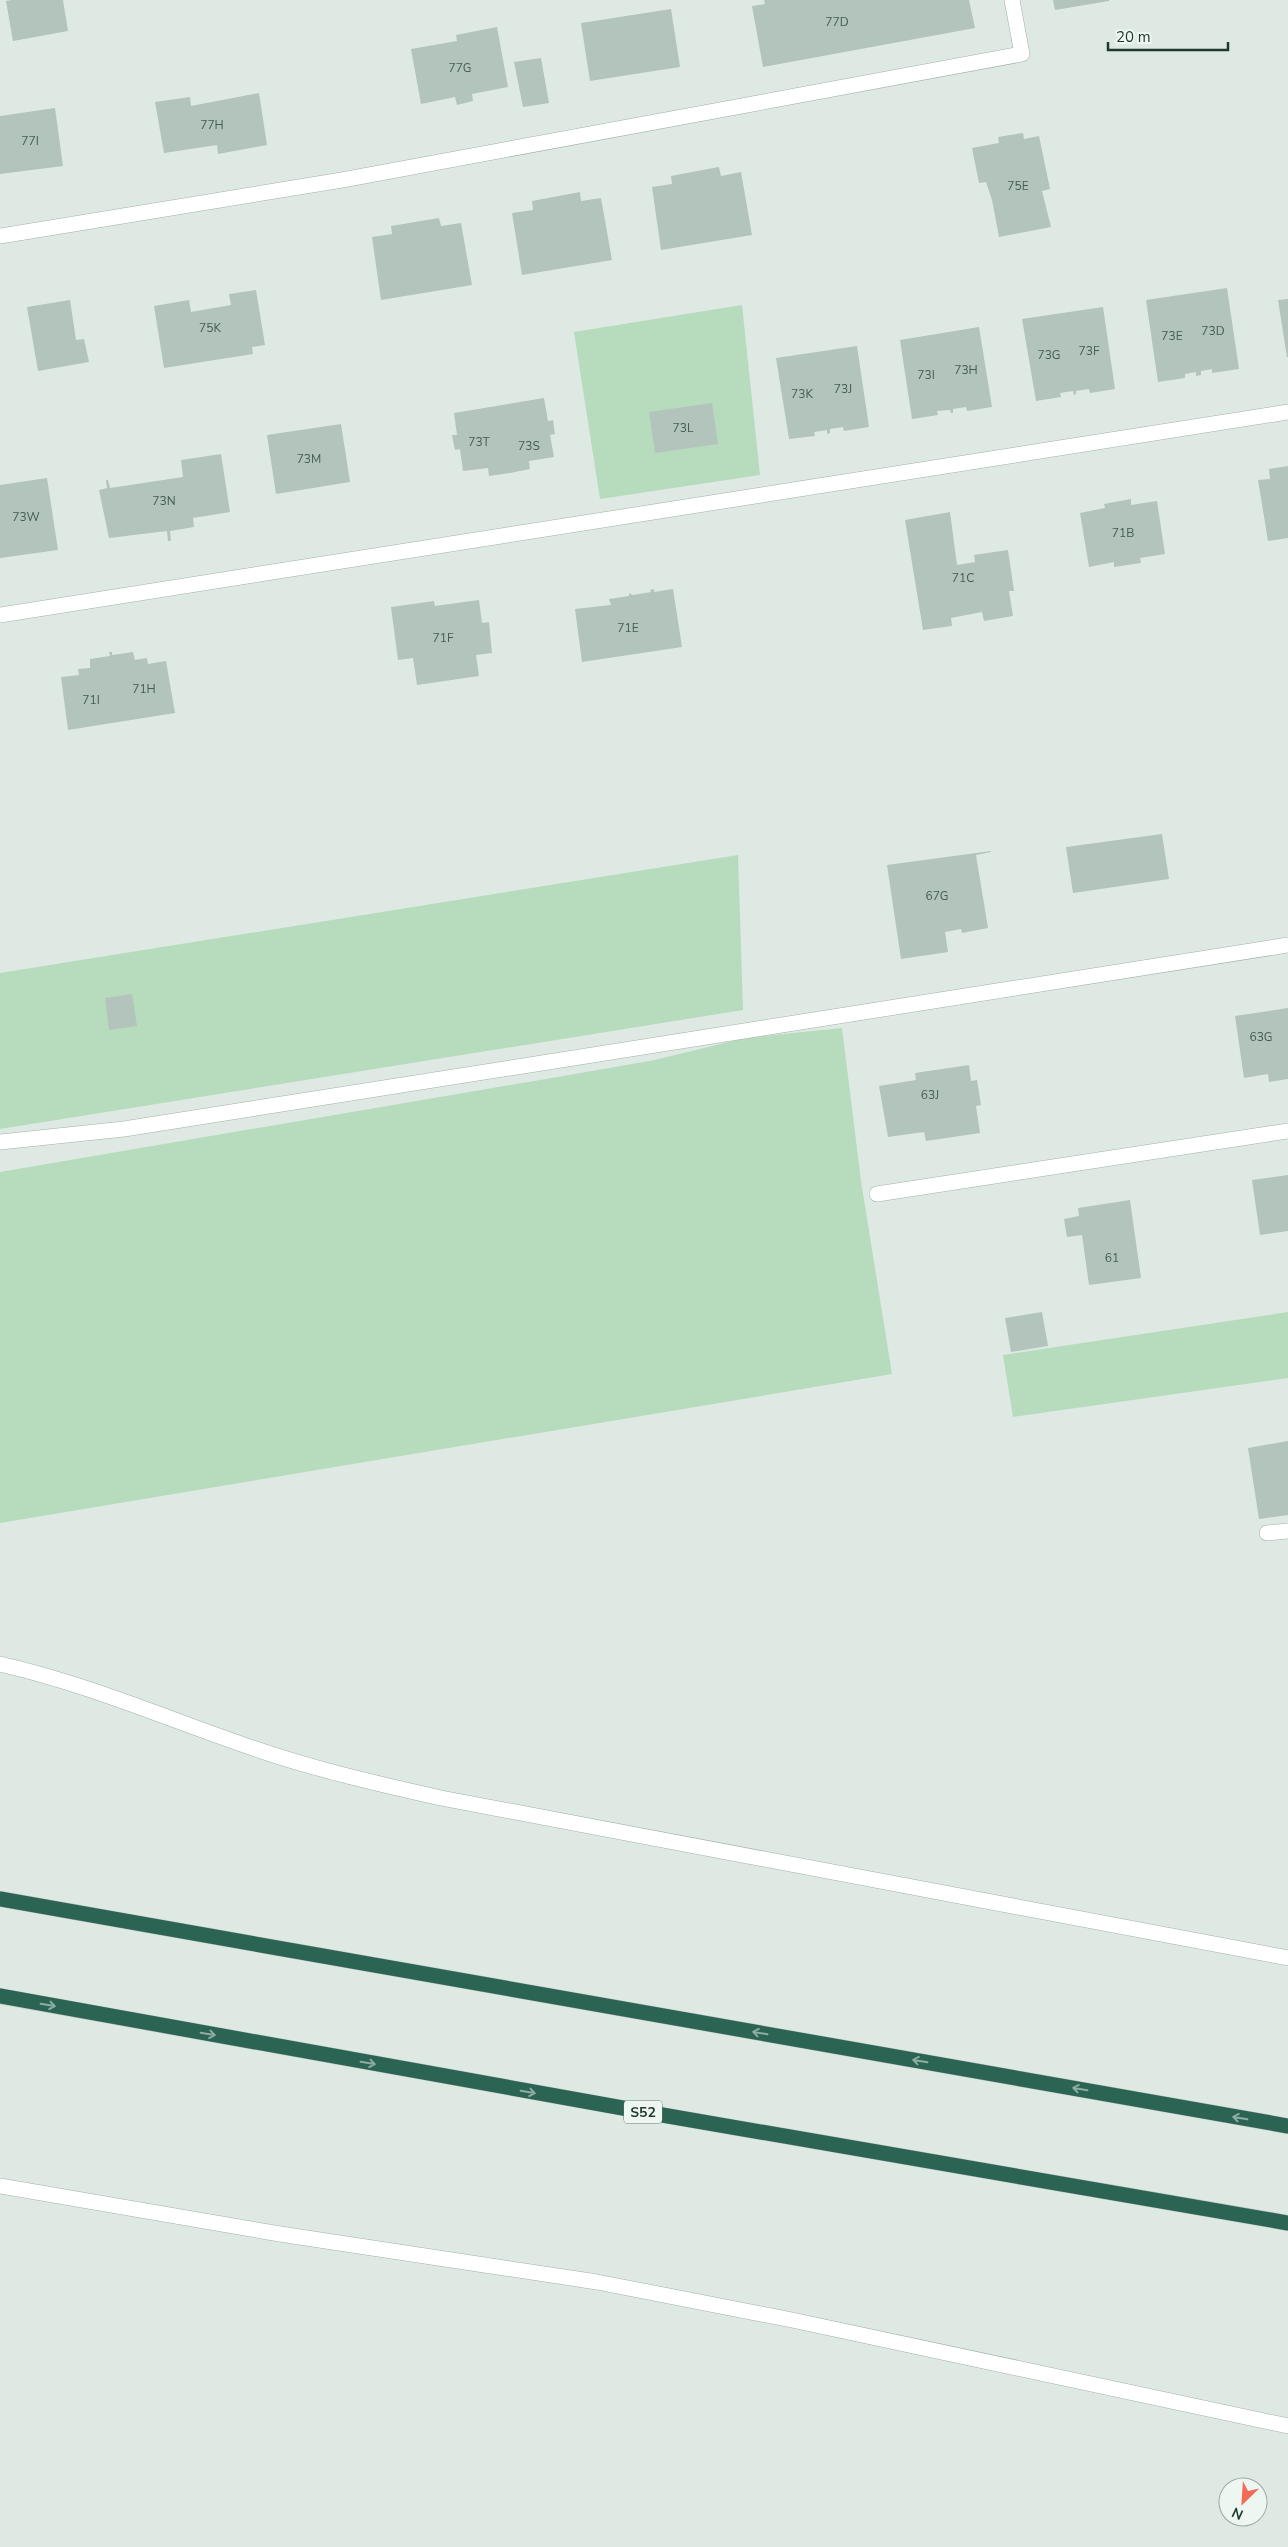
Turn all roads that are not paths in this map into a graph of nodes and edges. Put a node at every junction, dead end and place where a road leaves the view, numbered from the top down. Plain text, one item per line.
1 (1012, 0) edge
2 (0, 236) edge
3 (1288, 412) edge
4 (0, 615) edge
5 (1288, 945) edge
6 (1288, 1131) edge
7 (0, 1142) edge
8 (877, 1194) dead end
9 (1288, 1530) edge
10 (1267, 1533) dead end
11 (0, 1664) edge
12 (0, 1899) edge
13 (1288, 1958) edge
14 (0, 1996) edge
15 (1288, 2126) edge
16 (0, 2186) edge
17 (1288, 2223) edge
18 (1288, 2426) edge

1 - 2 street
3 - 4 street
5 - 7 street
6 - 8 street
9 - 10 street
11 - 13 street
15 -> 12 highway
14 -> 17 highway, S52
16 - 18 street

